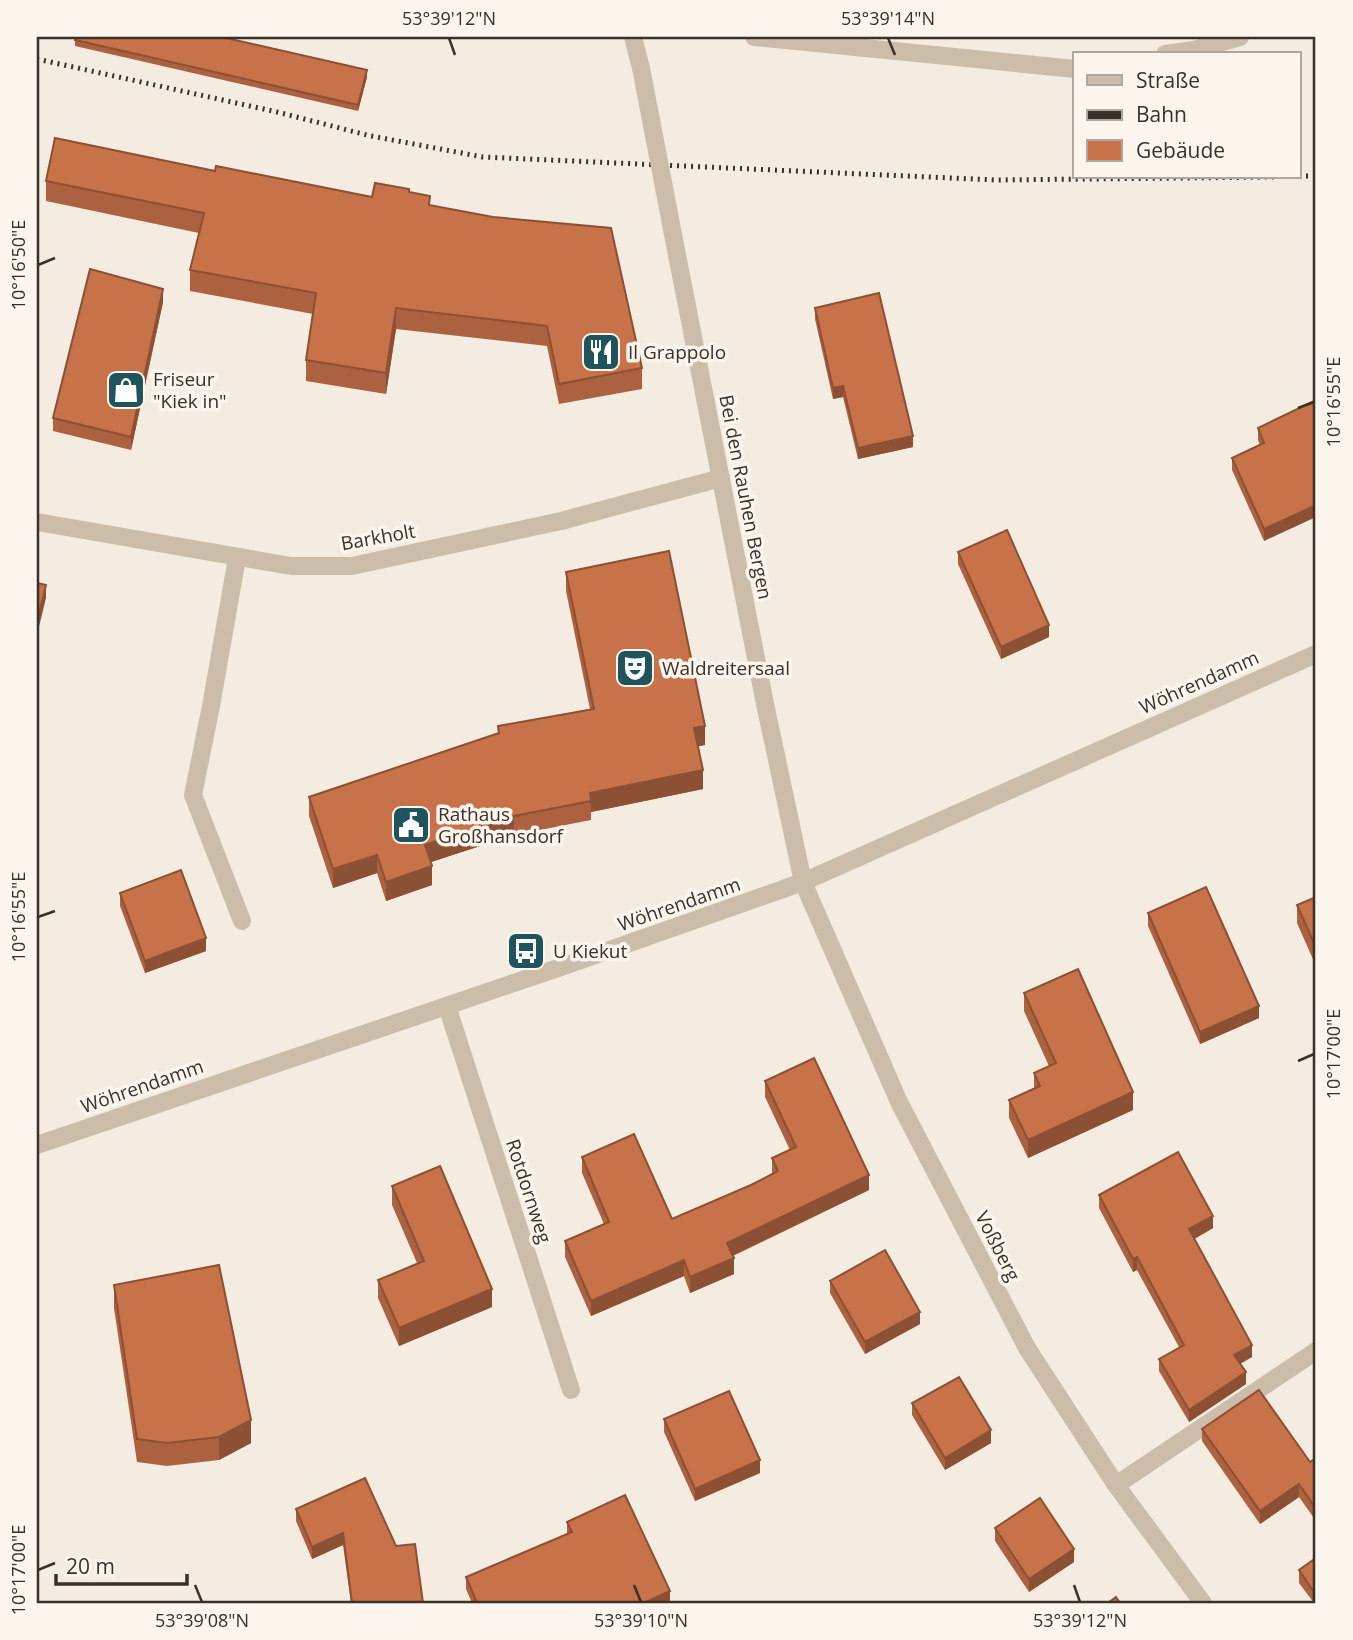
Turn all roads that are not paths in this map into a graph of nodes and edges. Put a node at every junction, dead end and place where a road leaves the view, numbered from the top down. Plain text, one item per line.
1 (633, 37) edge
2 (754, 37) edge
3 (1238, 37) edge
4 (1180, 52) edge
5 (1073, 69) edge
6 (721, 478) junction
7 (37, 522) edge
8 (237, 558) junction
9 (1316, 654) edge
10 (803, 882) junction
11 (242, 921) dead end
12 (447, 1006) junction
13 (37, 1145) edge
14 (1316, 1351) edge
15 (571, 1390) dead end
16 (1116, 1485) junction
17 (1203, 1603) edge

1 - 6 street, Bei den Rauhen Bergen, bridge
2 - 5 street
3 - 4 street
6 - 8 street, Barkholt
6 - 10 street, Bei den Rauhen Bergen
7 - 8 street, Barkholt
8 - 11 street
9 - 10 street, Wöhrendamm
10 - 12 street, Wöhrendamm
10 - 16 street, Voßberg
12 - 13 street, Wöhrendamm
12 - 15 street, Rotdornweg
14 - 16 street
16 - 17 street, Voßberg

